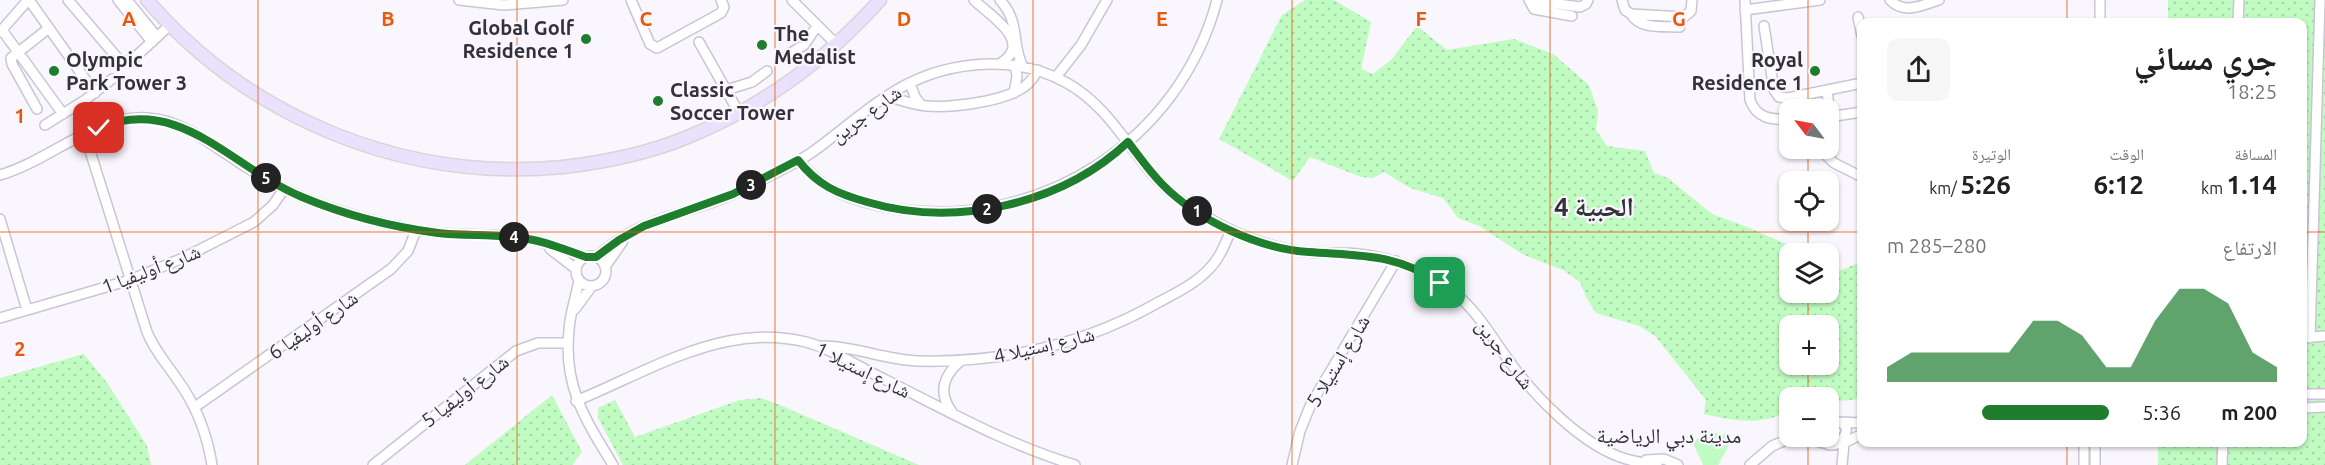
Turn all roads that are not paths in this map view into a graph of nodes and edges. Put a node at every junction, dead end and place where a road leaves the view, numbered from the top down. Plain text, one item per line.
1 (29, 0) edge
2 (68, 0) edge
3 (118, 0) edge
4 (127, 0) edge
5 (147, 0) edge
6 (459, 0) edge
7 (563, 0) edge
8 (631, 0) edge
9 (721, 0) edge
10 (792, 0) edge
11 (974, 0) edge
12 (998, 0) edge
13 (1107, 0) edge
14 (1217, 0) edge
15 (1588, 0) edge
16 (1622, 0) edge
17 (1692, 0) edge
18 (1820, 0) edge
19 (1890, 0) edge
20 (1940, 0) edge
21 (2100, 0) edge
22 (2239, 0) edge
23 (2320, 0) edge
24 (879, 1) edge
25 (1745, 5) edge
26 (984, 10) junction
27 (1631, 14) junction
28 (1572, 16) dead end
29 (2100, 18) edge
30 (2238, 18) edge
31 (170, 25) junction
32 (817, 26) junction
33 (1764, 26) dead end
34 (1680, 27) dead end
35 (49, 28) junction
36 (1, 31) edge
37 (154, 40) junction
38 (699, 42) dead end
39 (836, 44) junction
40 (18, 51) junction
41 (789, 54) dead end
42 (1001, 63) junction
43 (1019, 66) junction
44 (767, 70) dead end
45 (1038, 70) junction
46 (1056, 77) junction
47 (112, 79) dead end
48 (910, 83) junction
49 (1857, 84) edge
50 (726, 90) junction
51 (1827, 90) junction
52 (96, 93) junction
53 (1014, 93) junction
54 (887, 96) junction
55 (1828, 99) edge
56 (921, 105) junction
57 (37, 110) dead end
58 (739, 113) junction
59 (1857, 113) edge
60 (63, 114) junction
61 (1839, 115) edge
62 (1779, 119) edge
63 (45, 125) dead end
64 (85, 135) junction
65 (1128, 142) junction
66 (1830, 159) edge
67 (798, 160) junction
68 (1857, 174) edge
69 (0, 175) edge
70 (284, 189) junction
71 (2314, 191) junction
72 (2325, 192) edge
73 (0, 219) edge
74 (416, 230) junction
75 (1231, 230) junction
76 (629, 234) junction
77 (538, 242) junction
78 (591, 257) junction
79 (1396, 261) junction
80 (605, 267) junction
81 (576, 269) junction
82 (130, 280) junction
83 (579, 280) junction
84 (592, 286) junction
85 (27, 310) junction
86 (0, 318) edge
87 (570, 320) junction
88 (2307, 320) edge
89 (2325, 336) edge
90 (2307, 338) edge
91 (567, 343) junction
92 (817, 346) junction
93 (962, 360) junction
94 (2307, 394) edge
95 (2325, 394) edge
96 (576, 401) junction
97 (195, 407) junction
98 (2325, 407) edge
99 (2307, 408) edge
100 (954, 414) junction
101 (1839, 423) edge
102 (1857, 423) edge
103 (1839, 427) edge
104 (1857, 436) edge
105 (1844, 443) junction
106 (1779, 444) edge
107 (1827, 447) edge
108 (1836, 447) edge
109 (2084, 447) edge
110 (2095, 447) edge
111 (2223, 447) edge
112 (1630, 462) edge
113 (212, 465) edge
114 (373, 465) edge
115 (613, 465) edge
116 (1075, 465) edge
117 (1292, 465) edge
118 (1657, 465) edge
119 (1678, 465) edge
120 (1750, 465) edge
121 (1841, 465) edge
122 (2084, 465) edge
123 (2095, 465) edge
124 (2222, 465) edge

1 - 35 street
1 - 36 street
2 - 37 street
3 - 37 street
4 - 37 street
5 - 31 main road
6 - 7 street
8 - 9 street
10 - 32 street
11 - 26 street
12 - 26 street
12 - 43 street
13 - 46 street
14 - 65 street
15 - 28 street
16 - 27 street
17 - 27 street
18 - 25 street
19 - 20 street
21 - 29 street
22 - 30 street
23 - 71 street
24 - 39 main road
25 - 62 street
26 - 42 street
27 - 34 street
31 - 37 street
31 - 58 main road
32 - 39 street
32 - 41 street
33 - 51 street
35 - 40 street
35 - 52 street
36 - 40 street
38 - 50 street
39 - 58 main road
40 - 57 street
40 - 60 street
42 - 43 street, شارع جرين
42 - 48 street, شارع جرين
43 - 45 street, شارع جرين
43 - 53 street
44 - 50 street
45 - 46 street, شارع جرين
45 - 53 street
46 - 65 street, شارع جرين
47 - 52 street
48 - 54 street, شارع جرين
48 - 56 street
49 - 51 street
50 - 58 street
51 - 55 street
52 - 60 street
53 - 56 street
54 - 56 street
54 - 67 street, شارع جرين
59 - 61 street
60 - 63 street
64 - 69 street
64 - 70 street
64 - 82 street
65 - 67 street
65 - 75 street, شارع جرين
66 - 68 street
67 - 76 street, شارع جرين
70 - 74 street
70 - 82 street, شارع أوليفيا 1
71 - 72 street
71 - 88 street
73 - 85 street
74 - 77 street
74 - 97 street, شارع أوليفيا 6
75 - 79 street, شارع جرين
75 - 93 street, شارع إستيلا 4
76 - 78 street, شارع جرين
76 - 80 street, شارع جرين
77 - 78 street
77 - 81 street
78 - 80 street
78 - 81 street
79 - 112 street, شارع جرين
79 - 117 street, شارع إستيلا 5
80 - 84 street
81 - 83 street
82 - 85 street, شارع أوليفيا 1
82 - 97 street
83 - 84 street
83 - 87 street
84 - 87 street
85 - 86 street, شارع أوليفيا 1
87 - 91 street
89 - 90 street
91 - 96 street
91 - 114 street, شارع أوليفيا 5
92 - 93 street, شارع إستيلا 4
92 - 96 street, شارع إستيلا 1
92 - 100 street, شارع إستيلا 1
93 - 100 street
94 - 95 street
96 - 115 street
97 - 113 street
98 - 99 street
100 - 116 street, شارع إستيلا 1
101 - 102 street
103 - 105 street
104 - 105 street
105 - 108 street
105 - 121 street
106 - 120 street
107 - 121 street
109 - 122 street
110 - 123 street
111 - 124 street
112 - 118 street, شارع جرين
112 - 119 street

